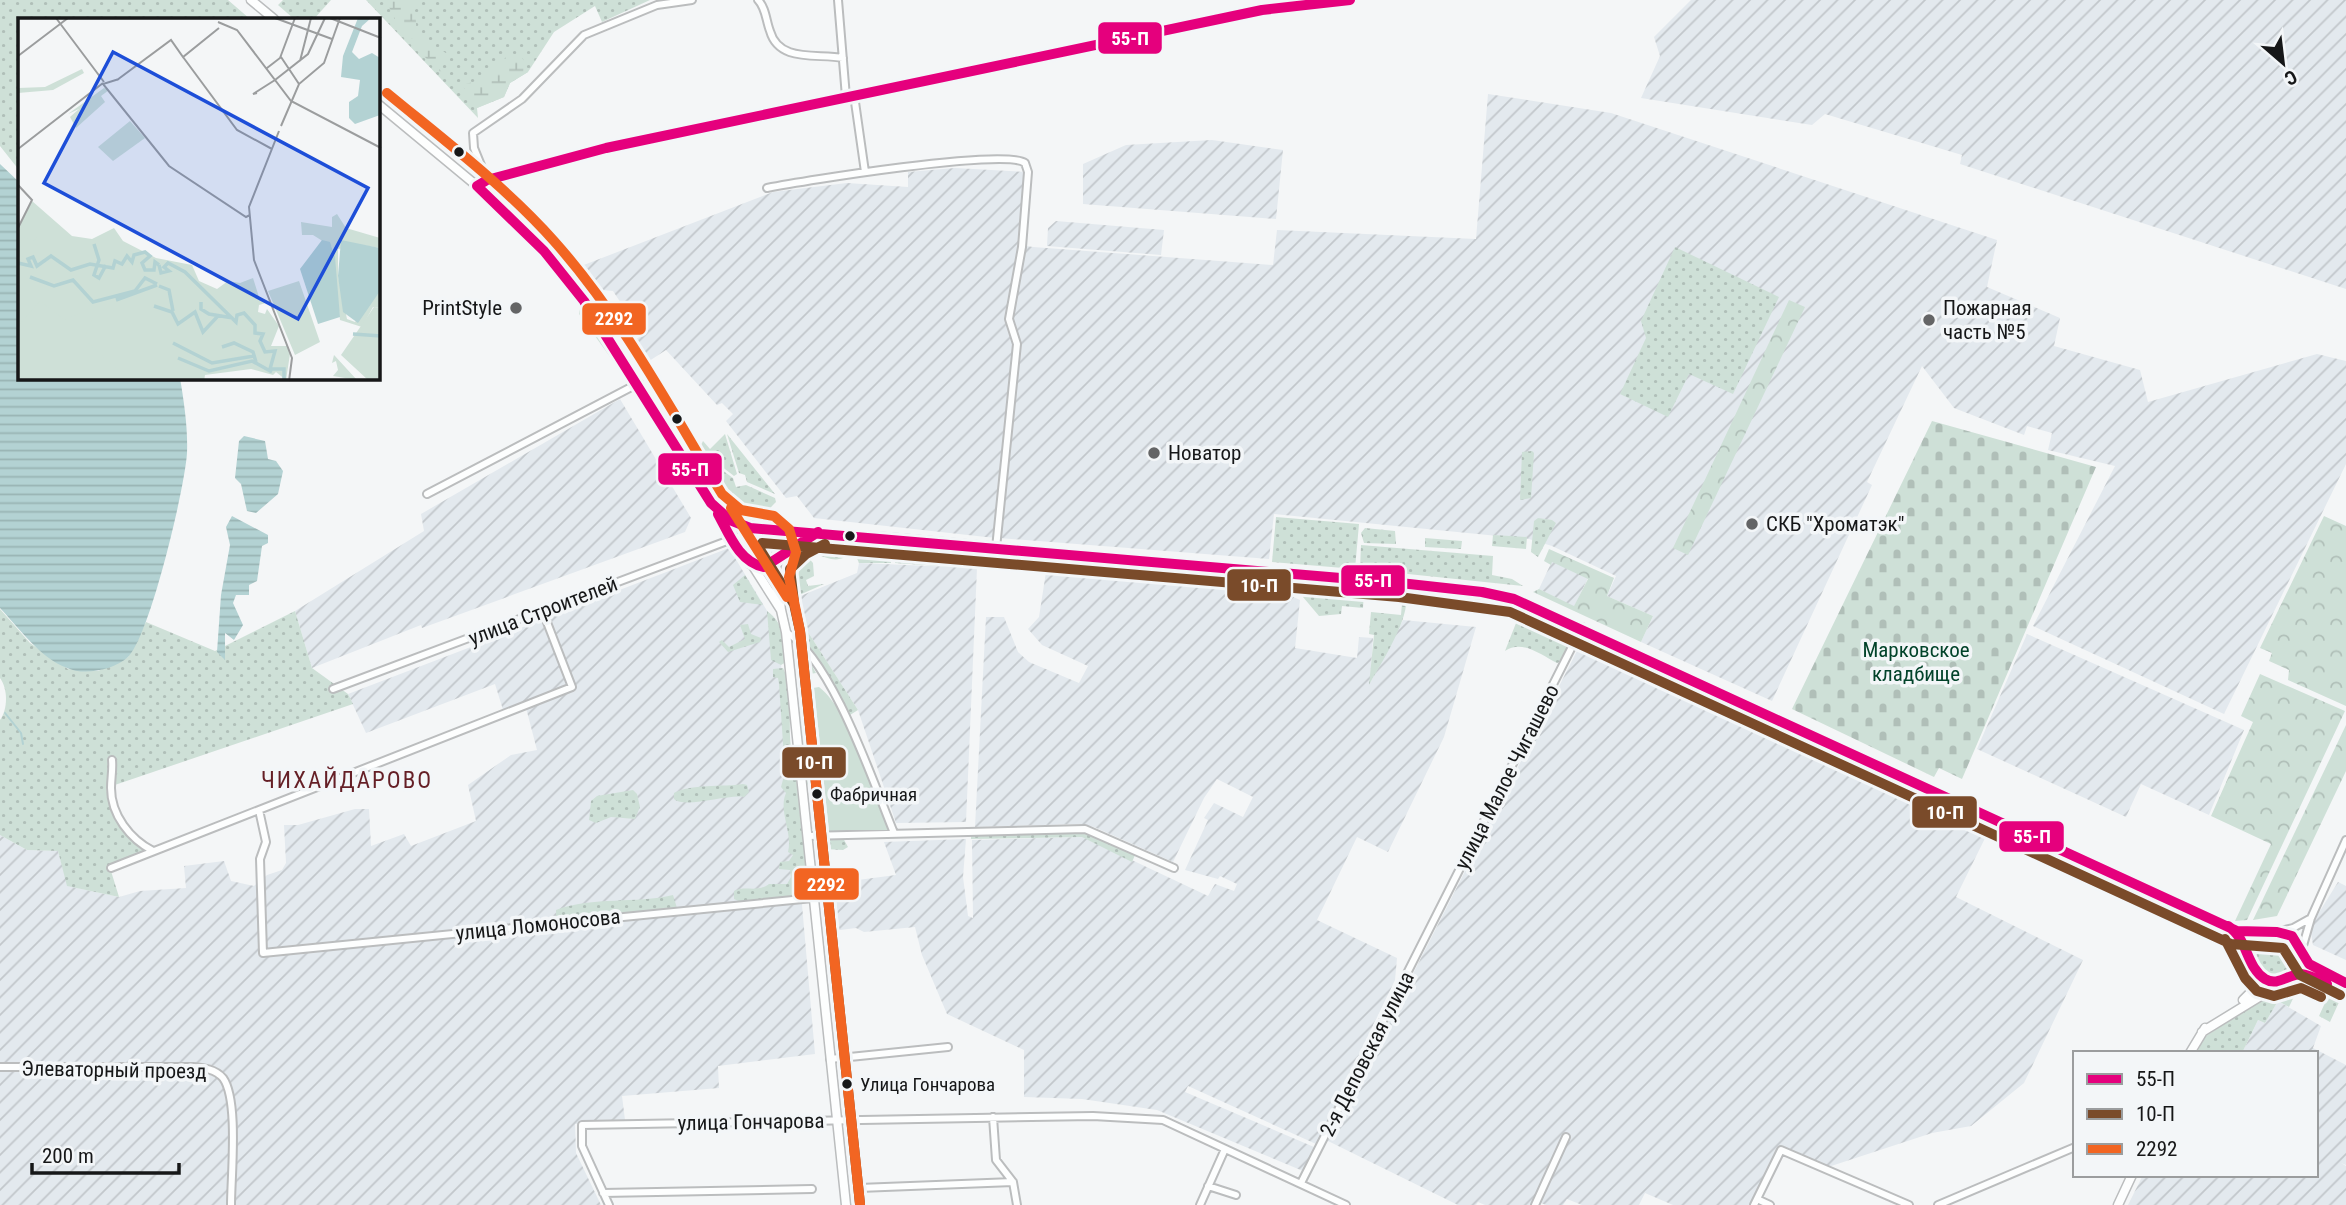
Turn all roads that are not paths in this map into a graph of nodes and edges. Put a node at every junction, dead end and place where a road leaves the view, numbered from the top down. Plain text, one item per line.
1 (251, 0) edge
2 (692, 0) edge
3 (758, 0) edge
4 (840, 0) edge
5 (1350, 0) edge
6 (273, 18) edge
7 (843, 58) junction
8 (854, 95) junction
9 (846, 97) junction
10 (380, 106) edge
11 (865, 172) junction
12 (487, 180) junction
13 (477, 186) junction
14 (767, 188) dead end
15 (639, 383) junction
16 (427, 494) dead end
17 (711, 503) junction
18 (769, 529) junction
19 (756, 530) junction
20 (818, 532) junction
21 (733, 539) junction
22 (996, 548) junction
23 (748, 560) junction
24 (778, 560) junction
25 (781, 610) junction
26 (542, 612) junction
27 (1582, 627) junction
28 (786, 632) junction
29 (333, 689) dead end
30 (111, 760) dead end
31 (259, 810) junction
32 (894, 833) junction
33 (807, 836) junction
34 (2346, 840) edge
35 (153, 851) junction
36 (111, 868) dead end
37 (1174, 868) dead end
38 (813, 898) junction
39 (2311, 918) junction
40 (1433, 926) joint
41 (2237, 931) junction
42 (2274, 932) junction
43 (2302, 953) junction
44 (2252, 958) junction
45 (2255, 968) junction
46 (2295, 975) junction
47 (2282, 982) junction
48 (2346, 983) edge
49 (2346, 993) edge
50 (2202, 1032) junction
51 (948, 1047) dead end
52 (2191, 1051) edge
53 (830, 1059) junction
54 (0, 1067) edge
55 (993, 1117) junction
56 (837, 1121) junction
57 (1566, 1137) dead end
58 (2073, 1148) edge
59 (1225, 1149) junction
60 (2131, 1177) edge
61 (1013, 1182) junction
62 (1301, 1183) junction
63 (1208, 1186) junction
64 (859, 1188) dead end
65 (812, 1189) dead end
66 (603, 1193) junction
67 (1236, 1195) dead end
68 (1756, 1202) edge
69 (231, 1205) edge
70 (609, 1205) edge
71 (846, 1205) edge
72 (1017, 1205) edge
73 (1200, 1205) edge
74 (1346, 1205) edge
75 (1535, 1205) edge
76 (1770, 1205) edge
77 (1909, 1205) edge
78 (1938, 1205) edge
79 (2118, 1205) edge

1 - 6 main road
2 - 12 street
3 - 7 street
4 - 7 street
5 - 8 street
7 - 9 street
8 - 9 street
8 - 11 street
9 - 12 street
10 - 13 main road
11 - 14 street
11 - 22 street
12 - 13 street
13 - 15 main road
15 - 16 street
15 - 17 main road
17 - 19 main road
17 - 21 main road
18 - 19 main road
18 - 20 main road
18 - 24 main road
19 - 21 street, улица Строителей
19 - 23 main road
20 - 22 main road
20 - 24 main road
21 - 23 main road
21 - 26 street, улица Строителей
22 - 27 main road
23 - 24 main road
23 - 25 main road
24 - 25 main road
25 - 28 main road
26 - 29 street, улица Строителей
26 - 31 street
27 - 40 street, улица Малое Чигашево
27 - 41 main road
28 - 32 street
28 - 33 main road
30 - 35 street
31 - 35 street
31 - 38 street, улица Ломоносова
32 - 33 street
32 - 37 street
33 - 38 main road
34 - 39 street
35 - 36 street
38 - 53 main road
39 - 42 street
39 - 43 street
40 - 62 street, 2-я Деповская улица
41 - 42 main road
41 - 44 main road
42 - 43 main road
42 - 44 main road
43 - 46 main road
43 - 48 main road
44 - 45 main road
45 - 47 main road
45 - 50 main road
46 - 47 main road
46 - 49 main road
47 - 50 main road
50 - 52 main road
51 - 53 street
53 - 56 main road
54 - 69 street, Элеваторный проезд
55 - 56 street, улица Гончарова
55 - 59 street, улица Гончарова
55 - 61 street
56 - 66 street, улица Гончарова
56 - 71 main road
57 - 75 street
58 - 78 street
59 - 62 street, улица Гончарова
59 - 63 street
60 - 79 main road
61 - 64 street
61 - 72 street
62 - 74 street, улица Гончарова
63 - 67 street
63 - 73 street
65 - 66 street
66 - 70 street
68 - 76 street
68 - 77 street

